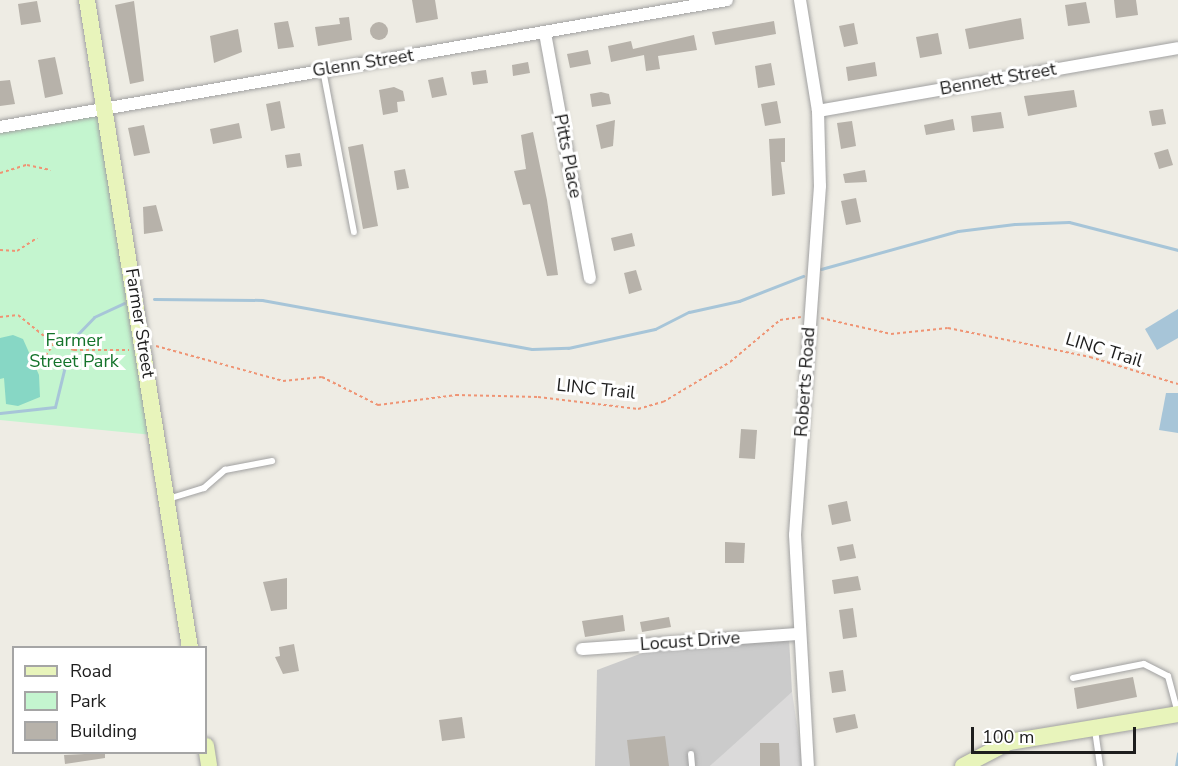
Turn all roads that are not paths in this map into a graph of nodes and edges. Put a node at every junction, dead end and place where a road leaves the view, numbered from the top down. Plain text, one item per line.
1 (87, 0) edge
2 (727, 0) edge
3 (800, 0) edge
4 (545, 33) junction
5 (1178, 50) edge
6 (322, 70) junction
7 (107, 111) junction
8 (818, 111) junction
9 (0, 128) edge
10 (354, 232) dead end
11 (590, 278) dead end
12 (272, 461) dead end
13 (167, 499) junction
14 (798, 634) junction
15 (190, 646) edge
16 (582, 649) dead end
17 (1073, 678) dead end
18 (1178, 714) edge
19 (1095, 729) junction
20 (691, 754) dead end
21 (692, 766) edge
22 (808, 766) edge
23 (963, 766) edge
24 (1100, 766) edge

1 - 7 street, Farmer Street
2 - 4 street, Glenn Street
3 - 8 street, Roberts Road
4 - 6 street, Glenn Street
4 - 11 street, Pitts Place
5 - 8 street, Bennett Street
6 - 7 street, Glenn Street
6 - 10 lane
7 - 9 street, Glenn Street
7 - 13 street, Farmer Street
8 - 14 street, Roberts Road
12 - 13 lane
13 - 15 street, Farmer Street
14 - 16 street, Locust Drive
14 - 22 street, Roberts Road
17 - 18 lane
18 - 19 street
19 - 23 street
19 - 24 lane
20 - 21 lane

